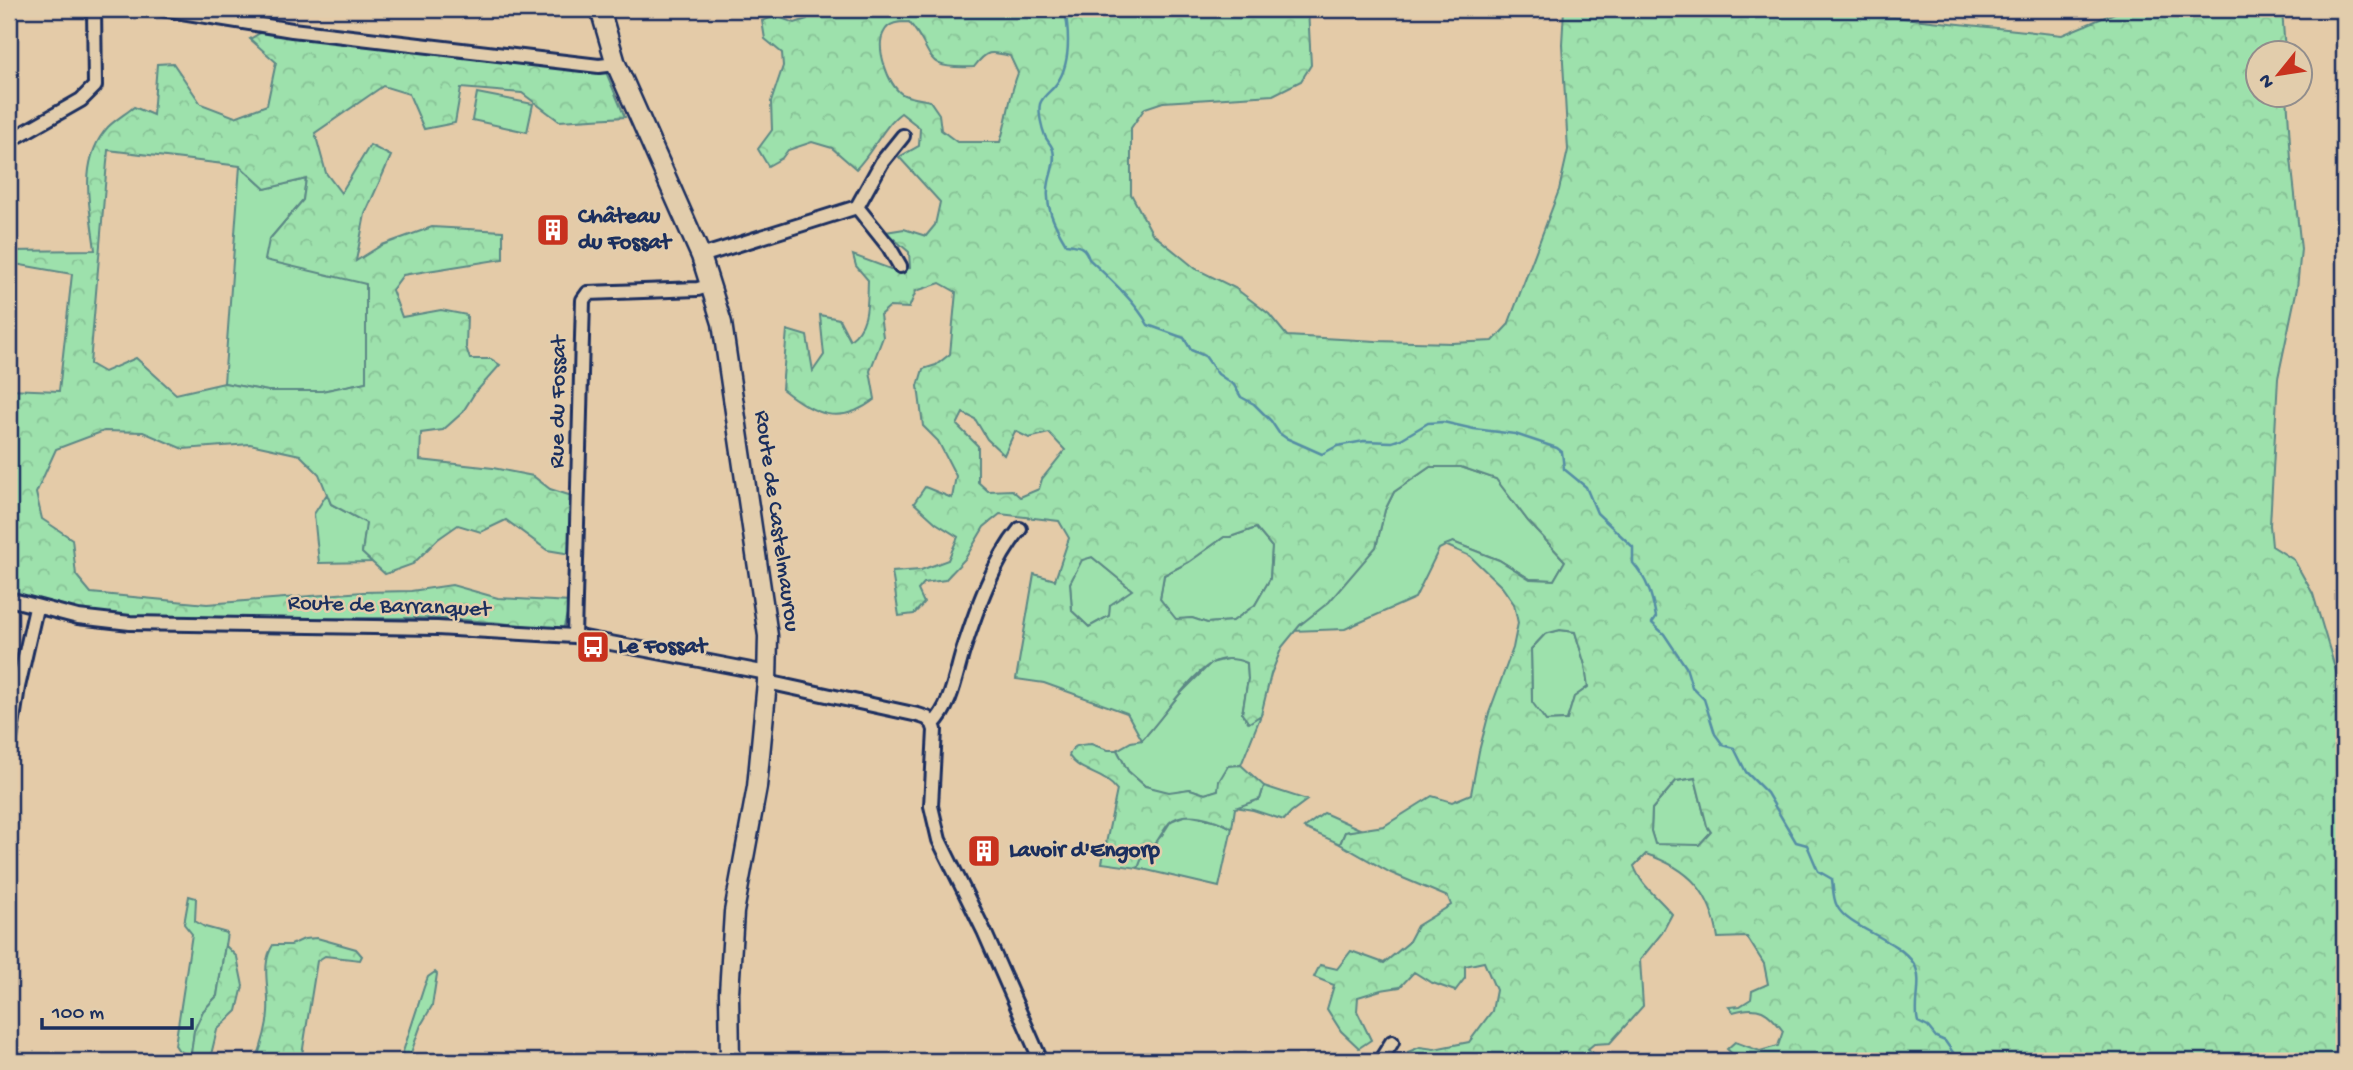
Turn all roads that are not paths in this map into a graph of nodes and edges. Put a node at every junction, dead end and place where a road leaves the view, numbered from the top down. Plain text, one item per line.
1 (94, 9) edge
2 (163, 9) edge
3 (600, 9) edge
4 (616, 64) junction
5 (903, 136) dead end
6 (9, 141) edge
7 (857, 207) junction
8 (701, 256) junction
9 (900, 266) dead end
10 (711, 285) junction
11 (1020, 530) dead end
12 (9, 599) edge
13 (36, 608) junction
14 (574, 636) junction
15 (767, 678) junction
16 (933, 724) junction
17 (9, 746) edge
18 (1392, 1042) dead end
19 (730, 1061) edge
20 (1041, 1061) edge
21 (1380, 1061) edge

1 - 6 street
2 - 4 street
3 - 4 street, Route de Castelmaurou
4 - 8 street, Route de Castelmaurou
5 - 7 street
7 - 8 street
7 - 9 street
8 - 10 street, Route de Castelmaurou
10 - 14 street, Rue du Fossat
10 - 15 street, Route de Castelmaurou
11 - 16 street
12 - 13 street, Route de Barranquet
13 - 14 street, Route de Barranquet
13 - 17 street
14 - 15 street, Route de Barranquet
15 - 16 street, Route de Barranquet
15 - 19 street, Route de Castelmaurou
16 - 20 street
18 - 21 street

